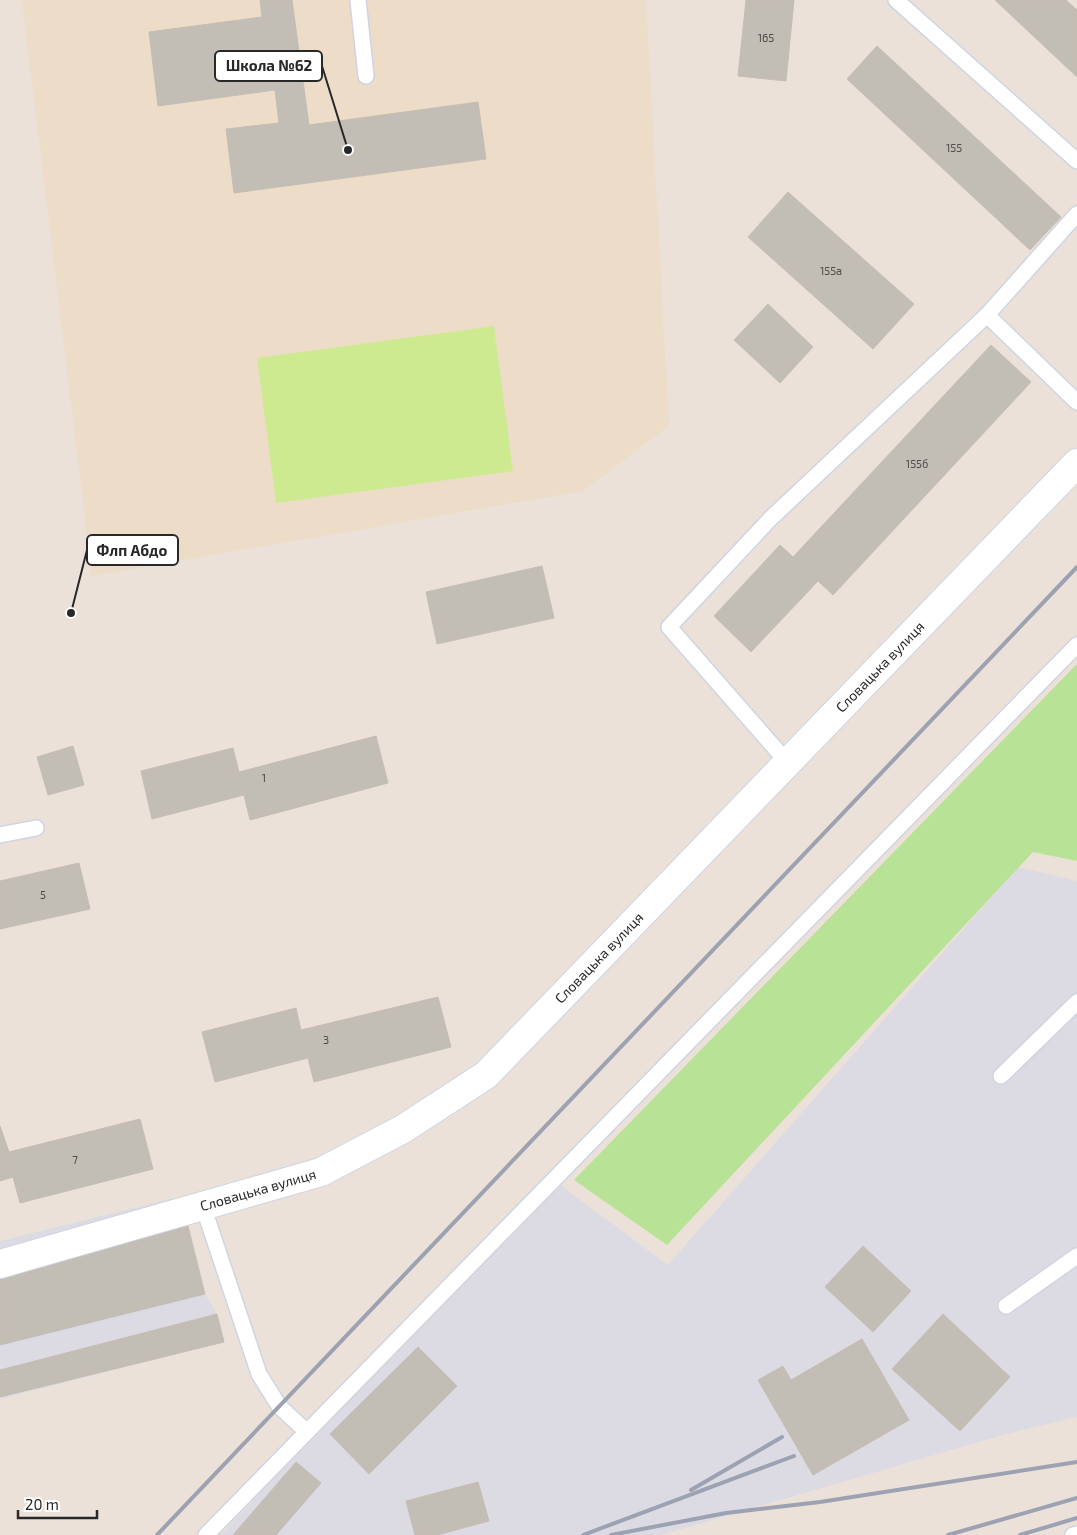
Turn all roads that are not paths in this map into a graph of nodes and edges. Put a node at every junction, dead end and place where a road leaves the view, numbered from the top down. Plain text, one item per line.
1 (358, 0) edge
2 (896, 0) edge
3 (366, 76) dead end
4 (1077, 162) edge
5 (1077, 214) edge
6 (986, 315) junction
7 (1077, 402) edge
8 (1077, 463) edge
9 (1077, 645) edge
10 (788, 763) junction
11 (36, 828) dead end
12 (0, 835) edge
13 (1077, 1002) edge
14 (1001, 1076) dead end
15 (202, 1206) junction
16 (1077, 1256) edge
17 (0, 1264) edge
18 (1006, 1306) dead end
19 (307, 1432) junction
20 (1077, 1534) edge
21 (206, 1535) edge
22 (1073, 1535) edge

1 - 3 lane
2 - 4 lane
5 - 6 lane
6 - 7 lane
6 - 10 lane
8 - 10 street, Словацька вулиця
9 - 19 lane
10 - 15 street, Словацька вулиця
11 - 12 lane
13 - 14 lane
15 - 17 street, Словацька вулиця
15 - 19 lane
16 - 18 lane
19 - 21 lane
20 - 22 lane

